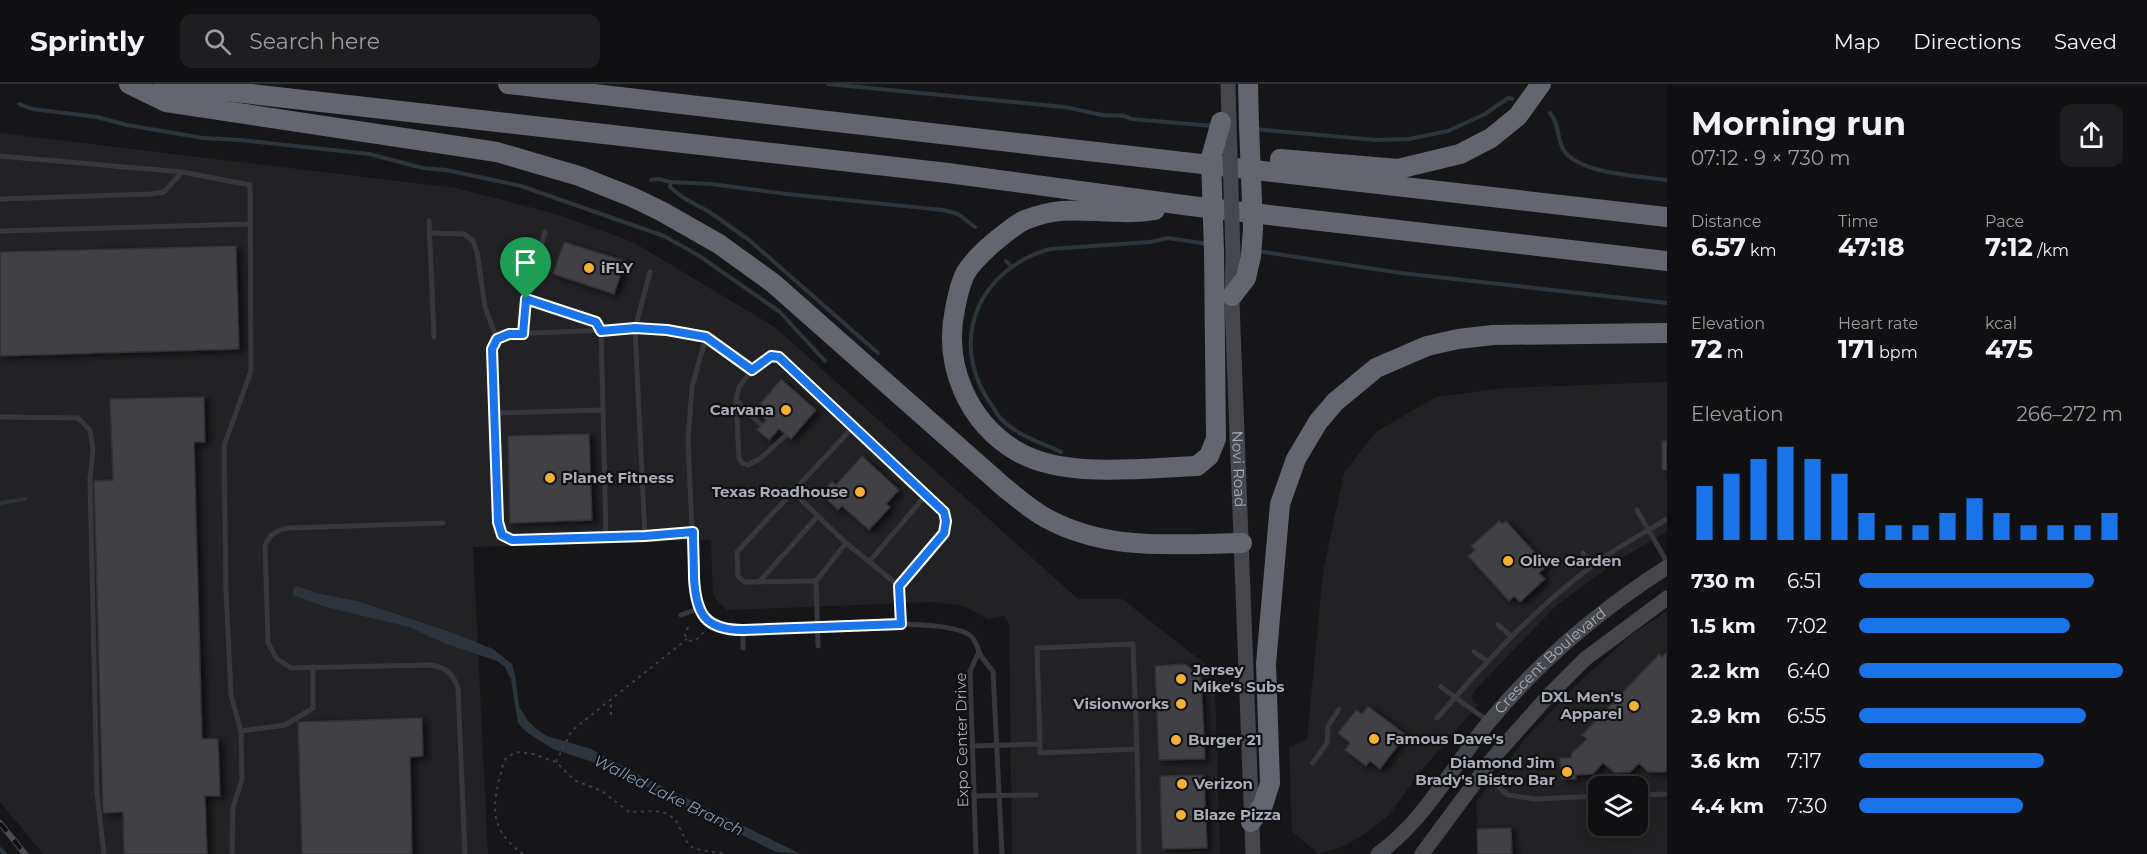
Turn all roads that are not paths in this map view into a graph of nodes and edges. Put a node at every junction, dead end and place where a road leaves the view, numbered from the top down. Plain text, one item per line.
1 (129, 84) edge
2 (163, 84) edge
3 (508, 84) edge
4 (1228, 84) edge
5 (1248, 84) edge
6 (1540, 84) edge
7 (1226, 118) joint
8 (1112, 153) junction
9 (0, 156) edge
10 (182, 172) junction
11 (0, 199) edge
12 (1191, 206) junction
13 (1667, 217) edge
14 (429, 221) dead end
15 (250, 224) junction
16 (0, 231) edge
17 (545, 232) dead end
18 (430, 233) junction
19 (1232, 254) junction
20 (1667, 261) edge
21 (650, 272) dead end
22 (1232, 296) joint
23 (526, 299) junction
24 (635, 328) junction
25 (601, 331) junction
26 (1667, 333) edge
27 (523, 334) junction
28 (434, 337) dead end
29 (706, 337) junction
30 (497, 339) junction
31 (752, 370) junction
32 (736, 400) junction
33 (603, 410) junction
34 (495, 413) junction
35 (0, 417) edge
36 (760, 424) dead end
37 (852, 428) junction
38 (785, 436) dead end
39 (794, 493) junction
40 (926, 495) junction
41 (1637, 510) dead end
42 (817, 517) junction
43 (1667, 519) edge
44 (443, 523) dead end
45 (1649, 530) junction
46 (693, 532) junction
47 (645, 536) junction
48 (606, 537) junction
49 (846, 543) junction
50 (1242, 543) junction
51 (1583, 553) dead end
52 (869, 562) junction
53 (1667, 562) edge
54 (1593, 565) junction
55 (1667, 567) edge
56 (816, 581) junction
57 (759, 582) junction
58 (899, 586) junction
59 (1667, 598) edge
60 (698, 609) junction
61 (681, 615) dead end
62 (901, 624) junction
63 (1498, 625) dead end
64 (818, 627) junction
65 (743, 630) junction
66 (1574, 635) junction
67 (1511, 636) junction
68 (819, 646) dead end
69 (743, 648) dead end
70 (979, 652) junction
71 (1474, 652) dead end
72 (1585, 659) junction
73 (1487, 661) junction
74 (313, 668) junction
75 (1539, 668) junction
76 (1441, 687) dead end
77 (1550, 694) junction
78 (1455, 697) junction
79 (1340, 709) dead end
80 (1437, 718) dead end
81 (1489, 722) junction
82 (241, 731) junction
83 (1040, 744) junction
84 (972, 746) junction
85 (996, 746) junction
86 (1137, 749) junction
87 (1313, 763) dead end
88 (1483, 773) junction
89 (1667, 794) edge
90 (999, 795) junction
91 (1036, 795) dead end
92 (1648, 795) edge
93 (975, 796) junction
94 (1588, 797) edge
95 (1251, 822) junction
96 (1403, 834) junction
97 (104, 854) edge
98 (232, 854) edge
99 (465, 854) edge
100 (976, 854) edge
101 (1002, 854) edge
102 (1139, 854) edge
103 (1252, 854) edge
104 (1378, 854) edge
105 (1393, 854) edge
106 (1422, 854) edge

1 - 50 highway
2 - 12 highway
3 - 8 highway
4 - 7 street
5 - 19 highway, bridge
6 - 8 highway
7 - 19 highway, bridge
8 - 13 highway
9 - 10 lane
10 - 11 lane
10 - 15 lane
12 - 19 highway
12 - 20 highway
14 - 18 lane
15 - 16 lane
15 - 82 lane
17 - 23 lane
18 - 28 lane
18 - 30 lane
19 - 22 highway
21 - 24 lane
22 - 50 street, Novi Road
23 - 25 lane
23 - 27 lane
24 - 25 lane
24 - 29 lane
24 - 47 lane
25 - 27 lane
25 - 33 lane
26 - 95 highway
27 - 30 lane
29 - 31 lane
29 - 46 lane
30 - 34 lane
31 - 32 lane
31 - 37 lane
32 - 36 lane
32 - 38 lane
33 - 34 lane
33 - 48 lane
34 - 48 lane
35 - 97 lane
37 - 39 lane
37 - 40 lane
39 - 42 lane
39 - 57 lane
40 - 52 lane
40 - 58 lane
41 - 45 lane
42 - 49 lane
42 - 57 lane
43 - 45 lane
44 - 74 lane
45 - 53 lane
45 - 54 lane
46 - 47 lane
46 - 60 lane
47 - 48 lane
49 - 52 lane
49 - 56 lane
50 - 95 street, Novi Road
51 - 54 lane
52 - 58 lane
54 - 67 lane
55 - 66 street, Crescent Boulevard
56 - 57 lane
56 - 64 lane
58 - 62 lane
59 - 72 street, Crescent Boulevard
60 - 61 lane
60 - 65 lane
62 - 64 lane
62 - 70 lane
63 - 67 lane
64 - 65 lane
64 - 68 lane
65 - 69 lane
66 - 72 street
66 - 75 street, Crescent Boulevard
67 - 73 lane
70 - 84 lane, Expo Center Drive
70 - 85 lane, Expo Center Drive
71 - 73 lane
72 - 77 street, Crescent Boulevard
73 - 78 lane
74 - 82 lane
74 - 99 lane
75 - 77 street
75 - 81 street, Crescent Boulevard
76 - 78 lane
77 - 88 street, Crescent Boulevard
78 - 80 lane
78 - 81 lane
79 - 87 lane
81 - 96 street, Crescent Boulevard
82 - 98 lane
83 - 85 lane
83 - 86 lane
83 - 86 lane
84 - 85 lane
84 - 93 lane, Expo Center Drive
85 - 90 lane, Expo Center Drive
86 - 102 lane
88 - 94 lane
88 - 106 street, Crescent Boulevard
89 - 92 lane
90 - 91 lane
90 - 93 lane
90 - 101 lane, Expo Center Drive
93 - 100 lane, Expo Center Drive
95 - 103 street, Novi Road
96 - 104 street, Crescent Boulevard
96 - 105 street

